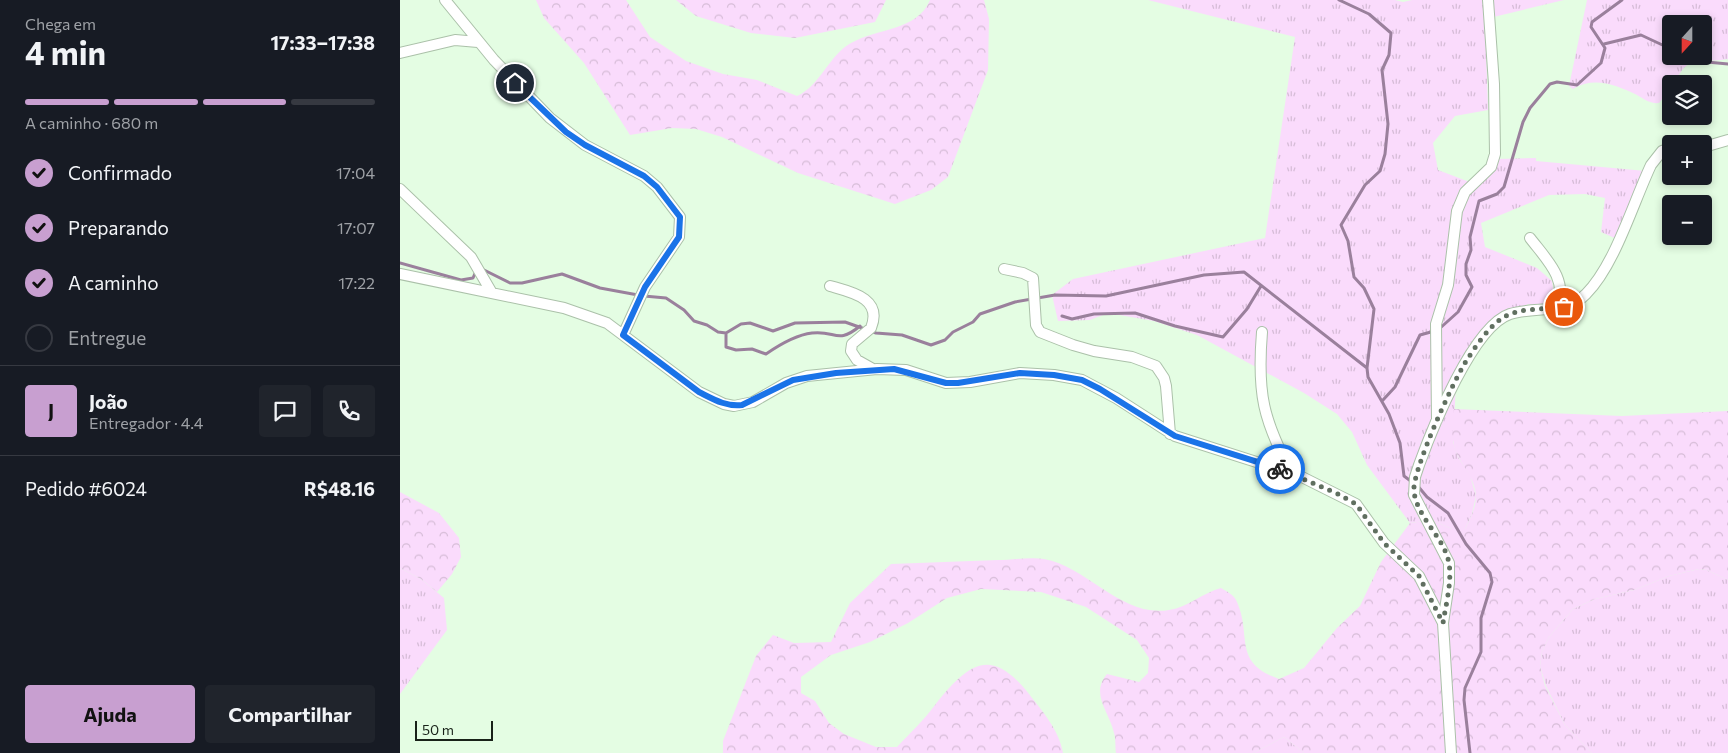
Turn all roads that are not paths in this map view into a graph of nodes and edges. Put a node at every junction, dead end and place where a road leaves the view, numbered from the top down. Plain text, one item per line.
1 (445, 0) edge
2 (1488, 0) edge
3 (478, 42) junction
4 (400, 53) edge
5 (1728, 140) edge
6 (1712, 144) edge
7 (1662, 151) edge
8 (400, 189) edge
9 (1530, 238) dead end
10 (1004, 269) dead end
11 (400, 274) edge
12 (830, 286) dead end
13 (492, 293) junction
14 (1557, 308) junction
15 (1262, 332) dead end
16 (623, 335) junction
17 (873, 369) junction
18 (1437, 424) junction
19 (1170, 434) junction
20 (1292, 474) junction
21 (1443, 623) junction
22 (1451, 753) edge

1 - 3 street
2 - 18 street
3 - 4 street
3 - 16 street
5 - 6 street
7 - 14 street
8 - 13 street
9 - 14 street
10 - 19 street
11 - 13 street
12 - 17 street
13 - 16 street
14 - 18 street
15 - 20 street
16 - 17 street
17 - 19 street
18 - 21 street
19 - 20 street
20 - 21 street
21 - 22 street

